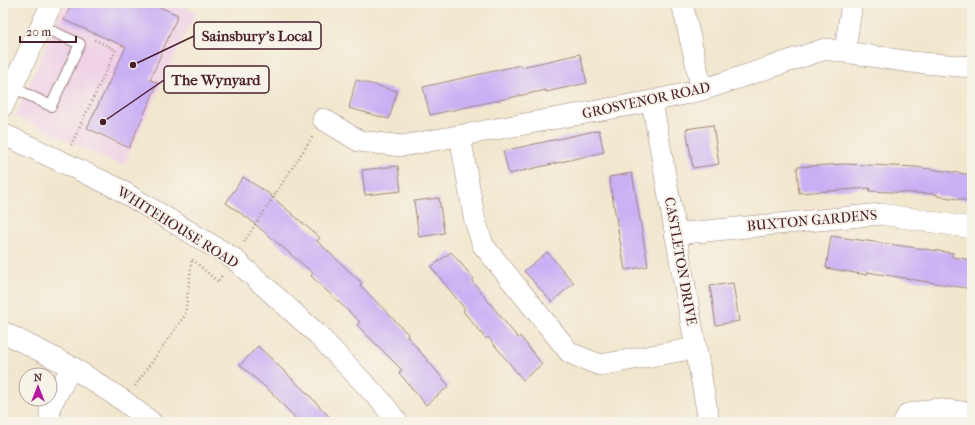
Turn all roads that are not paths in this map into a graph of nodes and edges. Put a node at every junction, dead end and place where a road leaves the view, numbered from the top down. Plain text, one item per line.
1 (52, 3) edge
2 (682, 3) edge
3 (852, 3) edge
4 (41, 26) junction
5 (845, 50) junction
6 (972, 67) edge
7 (12, 88) junction
8 (702, 90) junction
9 (652, 101) junction
10 (3, 106) edge
11 (323, 120) road end
12 (3, 134) edge
13 (460, 135) junction
14 (972, 228) edge
15 (675, 234) junction
16 (3, 332) edge
17 (696, 348) junction
18 (72, 367) junction
19 (972, 413) edge
20 (50, 422) edge
21 (151, 422) edge
22 (397, 422) edge
23 (709, 422) edge
24 (904, 422) edge

1 - 4 street
2 - 8 street
3 - 5 street
4 - 7 street
4 - 7 lane
5 - 6 street, GROSVENOR ROAD
5 - 8 street, GROSVENOR ROAD
7 - 10 street
8 - 9 street, GROSVENOR ROAD
9 - 13 street, GROSVENOR ROAD
9 - 15 street, CASTLETON DRIVE
11 - 13 street, GROSVENOR ROAD
12 - 22 street, WHITEHOUSE ROAD
13 - 17 street
14 - 15 street, BUXTON GARDENS
15 - 17 street, CASTLETON DRIVE
16 - 18 street
17 - 23 street, CASTLETON DRIVE
18 - 20 street
18 - 21 street
19 - 24 street

